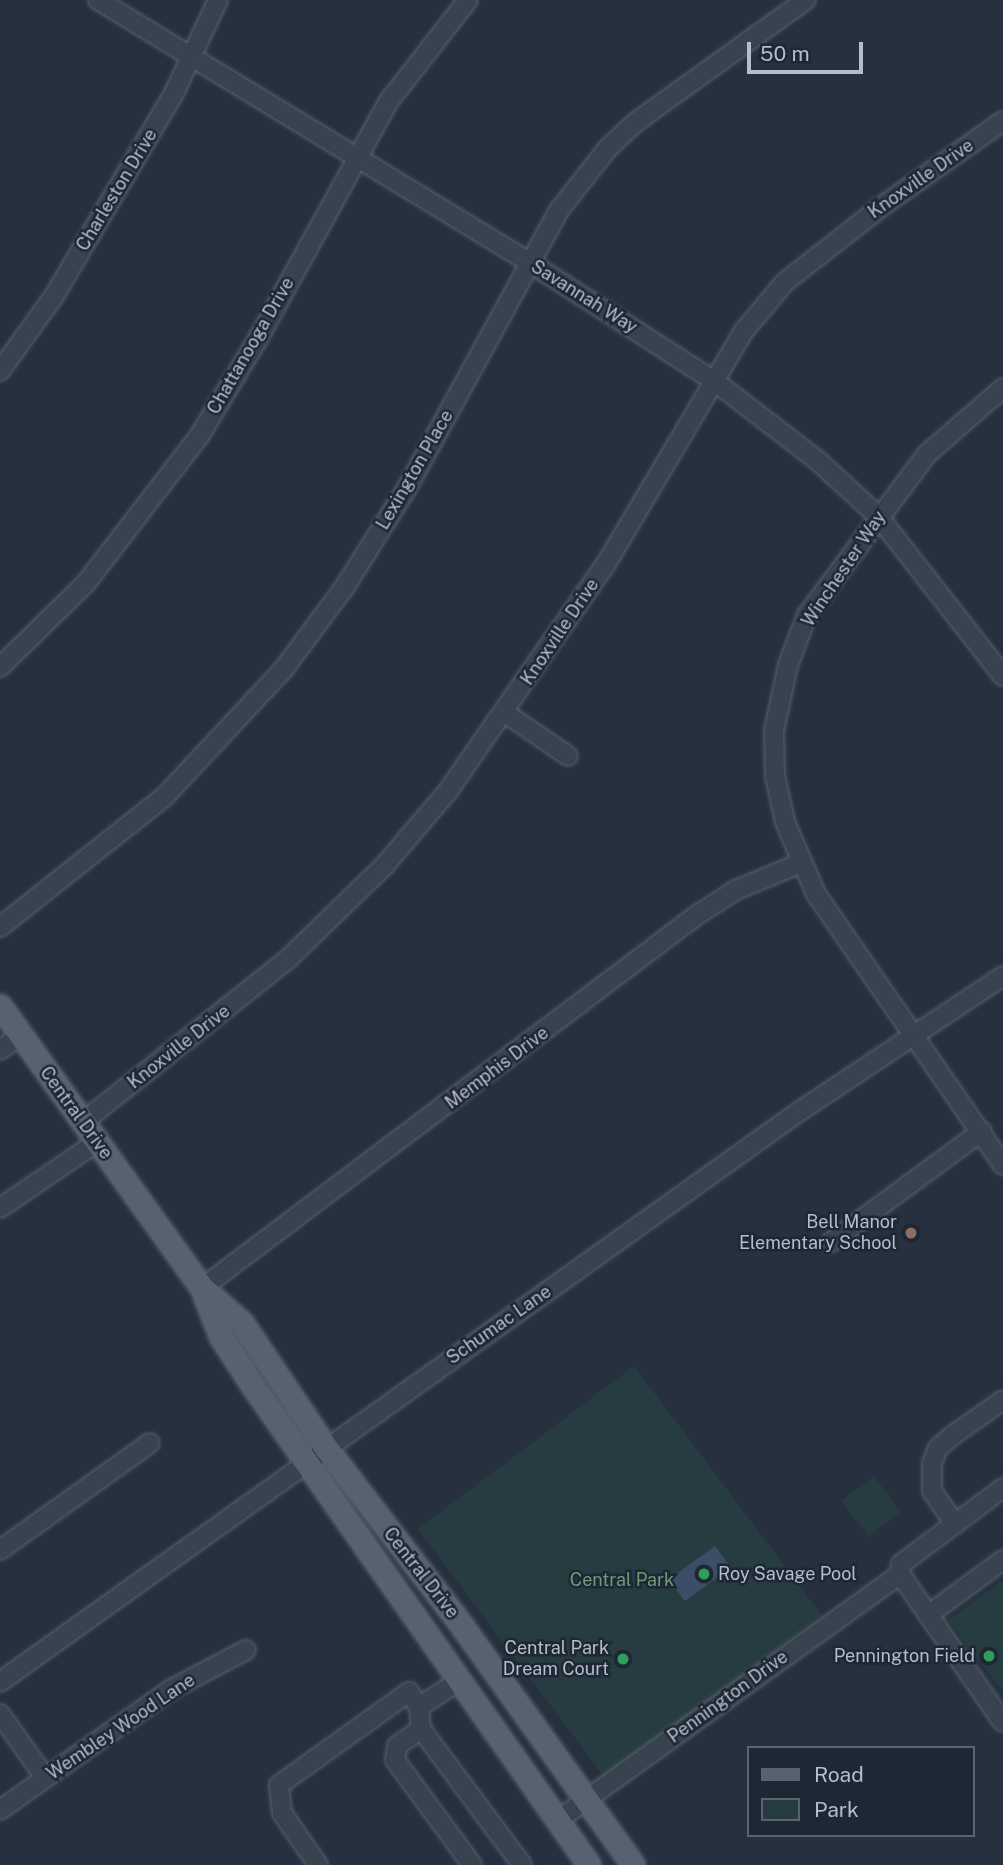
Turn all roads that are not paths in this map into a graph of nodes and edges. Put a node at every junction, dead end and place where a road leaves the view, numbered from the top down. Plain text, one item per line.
1 (98, 0) edge
2 (218, 0) edge
3 (468, 0) edge
4 (806, 0) edge
5 (191, 57) junction
6 (1003, 121) edge
7 (358, 157) junction
8 (532, 264) junction
9 (0, 371) edge
10 (713, 380) junction
11 (1003, 388) edge
12 (878, 516) junction
13 (0, 667) edge
14 (1003, 676) edge
15 (505, 713) junction
16 (568, 757) dead end
17 (800, 863) junction
18 (0, 927) edge
19 (1003, 976) edge
20 (0, 1006) edge
21 (912, 1034) junction
22 (21, 1035) junction
23 (0, 1050) edge
24 (83, 1122) junction
25 (977, 1123) junction
26 (97, 1142) junction
27 (999, 1144) edge
28 (1003, 1165) edge
29 (0, 1208) edge
30 (831, 1242) dead end
31 (202, 1288) junction
32 (1003, 1400) edge
33 (150, 1443) dead end
34 (326, 1448) junction
35 (305, 1463) junction
36 (1003, 1488) edge
37 (955, 1524) junction
38 (0, 1550) edge
39 (1003, 1560) edge
40 (900, 1574) junction
41 (928, 1615) junction
42 (246, 1650) dead end
43 (459, 1681) junction
44 (0, 1682) edge
45 (419, 1707) junction
46 (0, 1714) edge
47 (1003, 1722) edge
48 (421, 1729) junction
49 (45, 1777) junction
50 (585, 1799) junction
51 (0, 1810) edge
52 (558, 1820) junction
53 (318, 1865) edge
54 (472, 1865) edge
55 (522, 1865) edge
56 (589, 1865) edge
57 (633, 1865) edge

1 - 5 street, Savannah Way
2 - 5 street, Charleston Drive
3 - 7 street, Chattanooga Drive
4 - 8 street, Lexington Place
5 - 7 street, Savannah Way
5 - 9 street, Charleston Drive
6 - 10 street, Knoxville Drive
7 - 8 street, Savannah Way
7 - 13 street, Chattanooga Drive
8 - 10 street, Savannah Way
8 - 18 street, Lexington Place
10 - 12 street, Savannah Way
10 - 15 street, Knoxville Drive
11 - 12 street, Winchester Way
12 - 14 street, Savannah Way
12 - 17 street, Winchester Way
15 - 16 street
15 - 24 street, Knoxville Drive
17 - 21 street, Winchester Way
17 - 31 street, Memphis Drive
19 - 21 street, Schumac Lane
20 - 22 main road, Central Drive
21 - 25 street, Winchester Way
21 - 34 street, Schumac Lane
22 - 23 street
22 - 24 main road, Central Drive
24 - 26 main road, Central Drive
25 - 27 street, Winchester Way
25 - 30 street
26 - 29 street
26 - 31 main road, Central Drive
27 - 28 street, Winchester Way
31 - 34 main road, Central Drive
31 - 35 main road, Central Drive
32 - 37 street
33 - 38 street
34 - 35 street, Schumac Lane
34 - 50 main road, Central Drive
35 - 43 main road, Central Drive
35 - 44 street, Schumac Lane
36 - 37 street, Pennington Drive
37 - 40 street, Pennington Drive
39 - 41 street
40 - 41 street
40 - 50 street, Pennington Drive
41 - 47 street
42 - 49 street, Wembley Wood Lane
43 - 45 street
43 - 52 main road, Central Drive
45 - 48 street
45 - 53 street
46 - 49 street
48 - 54 street
48 - 55 street
49 - 51 street, Wembley Wood Lane
50 - 52 street, Pennington Drive
50 - 57 main road, Central Drive
52 - 56 main road, Central Drive

